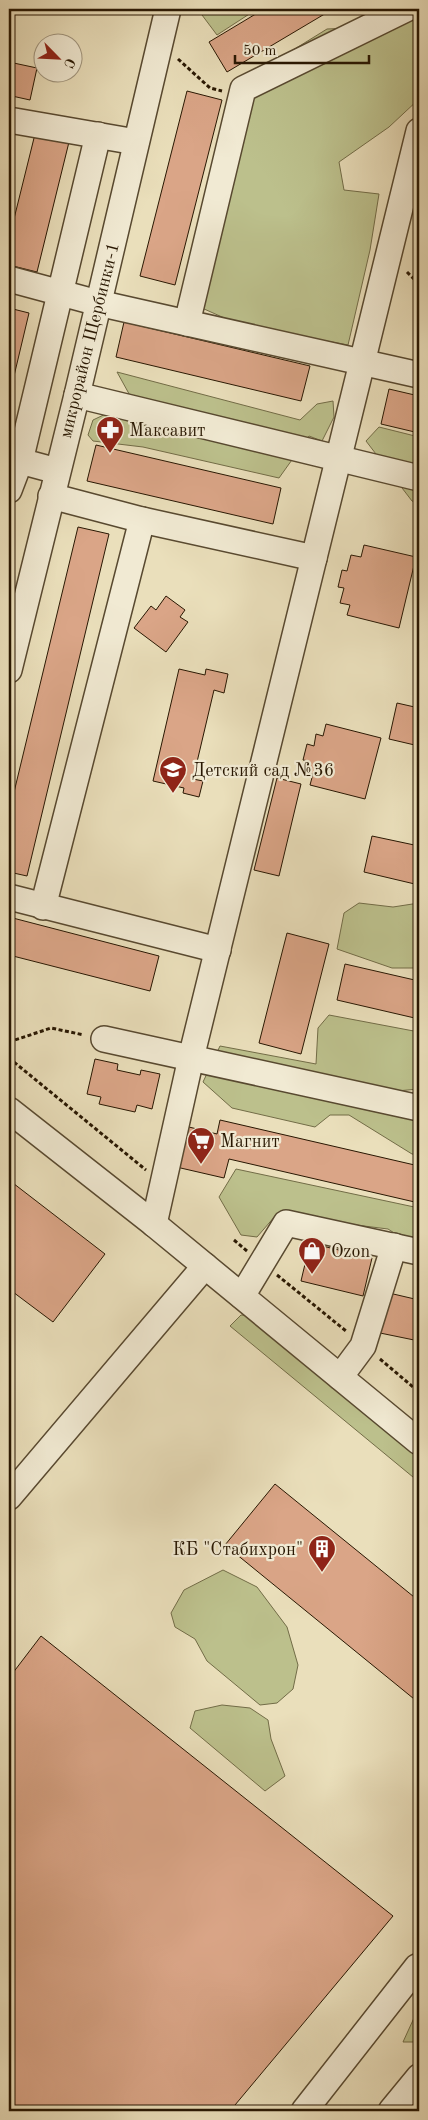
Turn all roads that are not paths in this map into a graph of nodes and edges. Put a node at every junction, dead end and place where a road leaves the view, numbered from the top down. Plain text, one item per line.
1 (406, 9) edge
2 (162, 11) edge
3 (9, 120) edge
4 (419, 130) edge
5 (98, 135) junction
6 (136, 142) junction
7 (9, 279) edge
8 (60, 293) junction
9 (98, 303) junction
10 (187, 323) junction
11 (361, 361) junction
12 (419, 375) edge
13 (77, 395) junction
14 (337, 458) junction
15 (14, 465) edge
16 (57, 470) junction
17 (419, 478) edge
18 (51, 496) junction
19 (142, 520) junction
20 (314, 558) junction
21 (9, 670) edge
22 (9, 897) edge
23 (43, 907) junction
24 (218, 950) junction
25 (104, 1039) road end
26 (191, 1058) junction
27 (419, 1108) edge
28 (9, 1110) edge
29 (154, 1224) junction
30 (394, 1246) junction
31 (419, 1252) edge
32 (205, 1266) junction
33 (242, 1296) junction
34 (340, 1377) junction
35 (419, 1442) edge
36 (9, 1498) edge
37 (417, 1967) dead end
38 (419, 2077) edge
39 (304, 2111) edge
40 (392, 2111) edge

1 - 10 street
2 - 6 street, микрорайон Щербинки-1
3 - 5 street
4 - 11 street
5 - 6 street
5 - 8 street
6 - 9 street, микрорайон Щербинки-1
7 - 8 street
8 - 9 street
8 - 15 street
9 - 10 street
9 - 13 street, микрорайон Щербинки-1
10 - 11 street
11 - 12 street
11 - 14 street
13 - 14 street
13 - 16 street, микрорайон Щербинки-1
14 - 17 street
14 - 20 street
15 - 16 street
16 - 18 street, микрорайон Щербинки-1
18 - 19 street
18 - 21 street, микрорайон Щербинки-1
19 - 20 street
19 - 23 street
20 - 24 street
22 - 23 street
23 - 24 street
24 - 26 street
25 - 26 street
26 - 27 street
26 - 29 street
28 - 29 street
29 - 32 street
30 - 31 street
30 - 33 street
30 - 34 street
32 - 33 street
32 - 36 street
33 - 34 street
34 - 35 street
37 - 39 street
38 - 40 street

